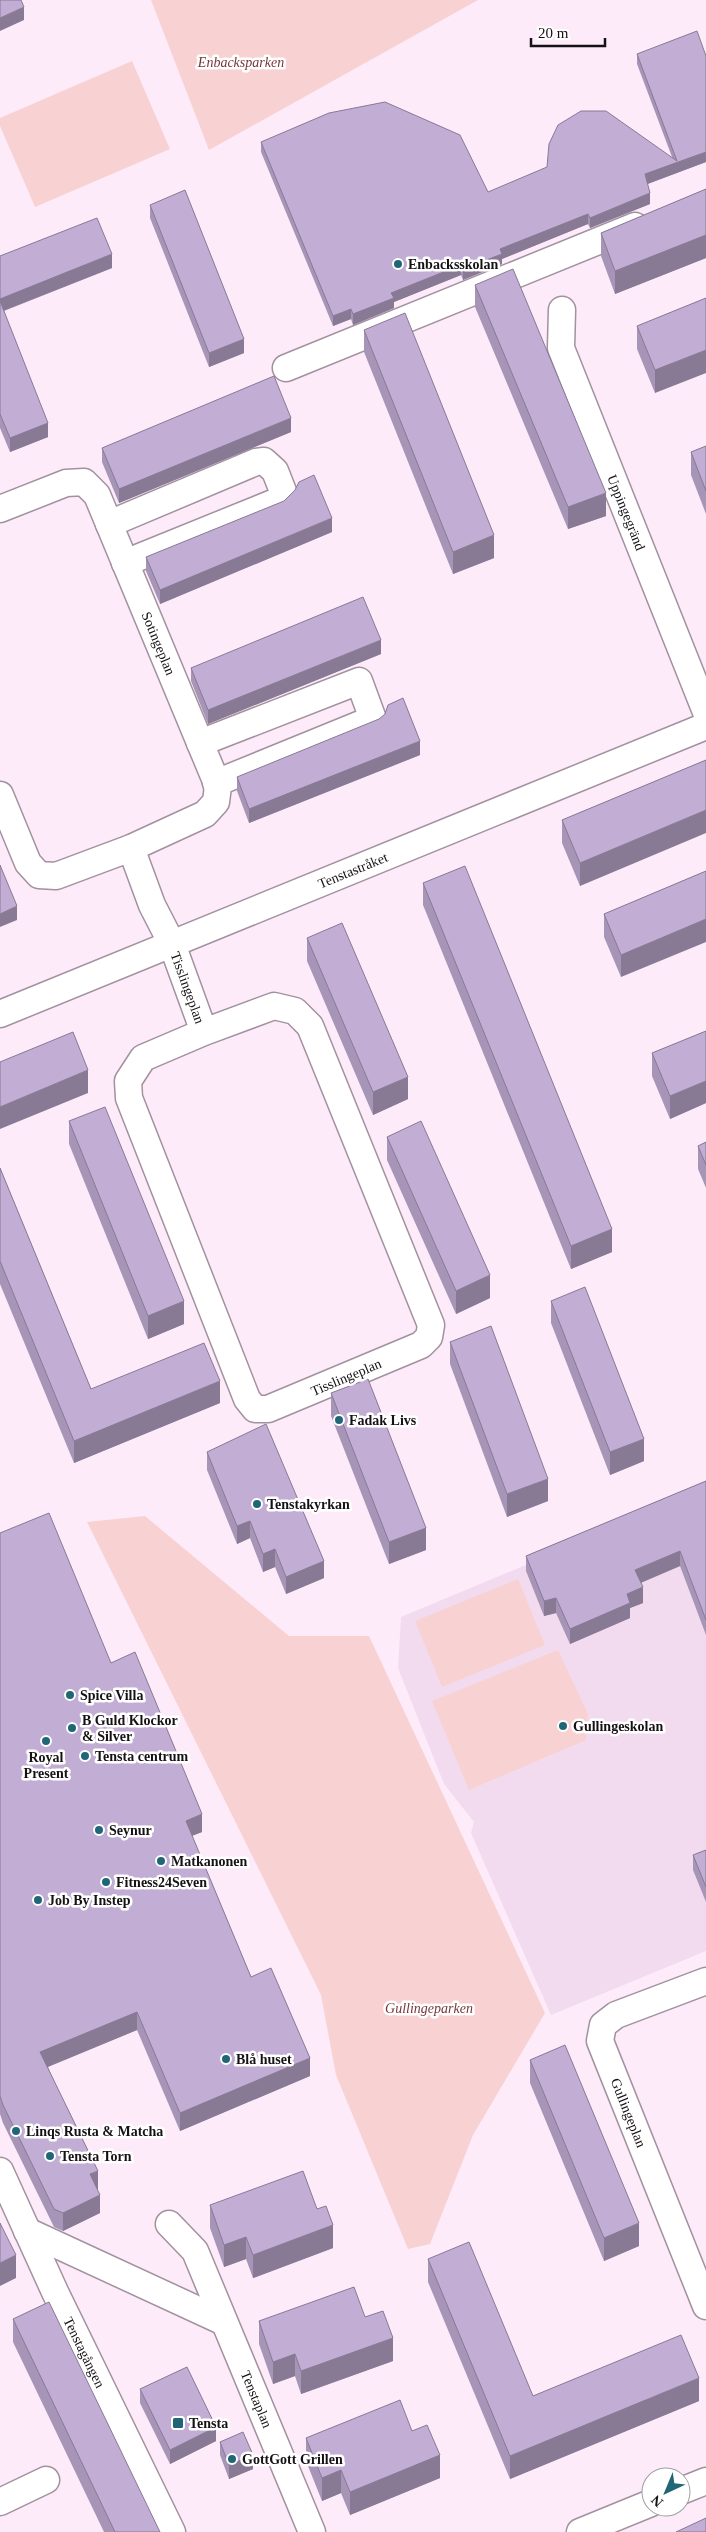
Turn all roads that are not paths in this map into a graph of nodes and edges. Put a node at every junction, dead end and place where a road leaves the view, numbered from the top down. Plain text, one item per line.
1 (660, 215) edge
2 (562, 310) dead end
3 (286, 368) dead end
4 (0, 508) edge
5 (109, 524) junction
6 (125, 563) junction
7 (706, 712) edge
8 (706, 726) edge
9 (200, 743) junction
10 (216, 783) junction
11 (0, 795) edge
12 (131, 848) junction
13 (11, 851) edge
14 (172, 944) junction
15 (0, 1014) edge
16 (204, 1032) junction
17 (706, 1980) edge
18 (0, 2171) edge
19 (169, 2224) dead end
20 (27, 2231) junction
21 (706, 2306) edge
22 (224, 2322) junction
23 (46, 2480) dead end
24 (706, 2481) edge
25 (691, 2487) edge
26 (0, 2502) edge
27 (641, 2507) edge
28 (172, 2532) edge
29 (312, 2532) edge
30 (580, 2532) edge

1 - 3 street
2 - 7 street, Uppingegränd
4 - 5 street, Sotingeplan
5 - 6 street, Sotingeplan
5 - 6 street
6 - 9 street, Sotingeplan
8 - 14 street, Tenstastråket
9 - 10 street, Sotingeplan
9 - 10 street
10 - 12 street
11 - 13 street
12 - 13 street
12 - 14 street
14 - 15 street, Tenstastråket
14 - 16 street, Tisslingeplan
16 - 16 street, Tisslingeplan
17 - 21 street, Gullingeplan
18 - 20 street, Tenstagången
19 - 22 street, Tenstaplan
20 - 22 street
20 - 28 street, Tenstagången
22 - 29 street, Tenstaplan
23 - 26 street
24 - 25 street
27 - 30 street

